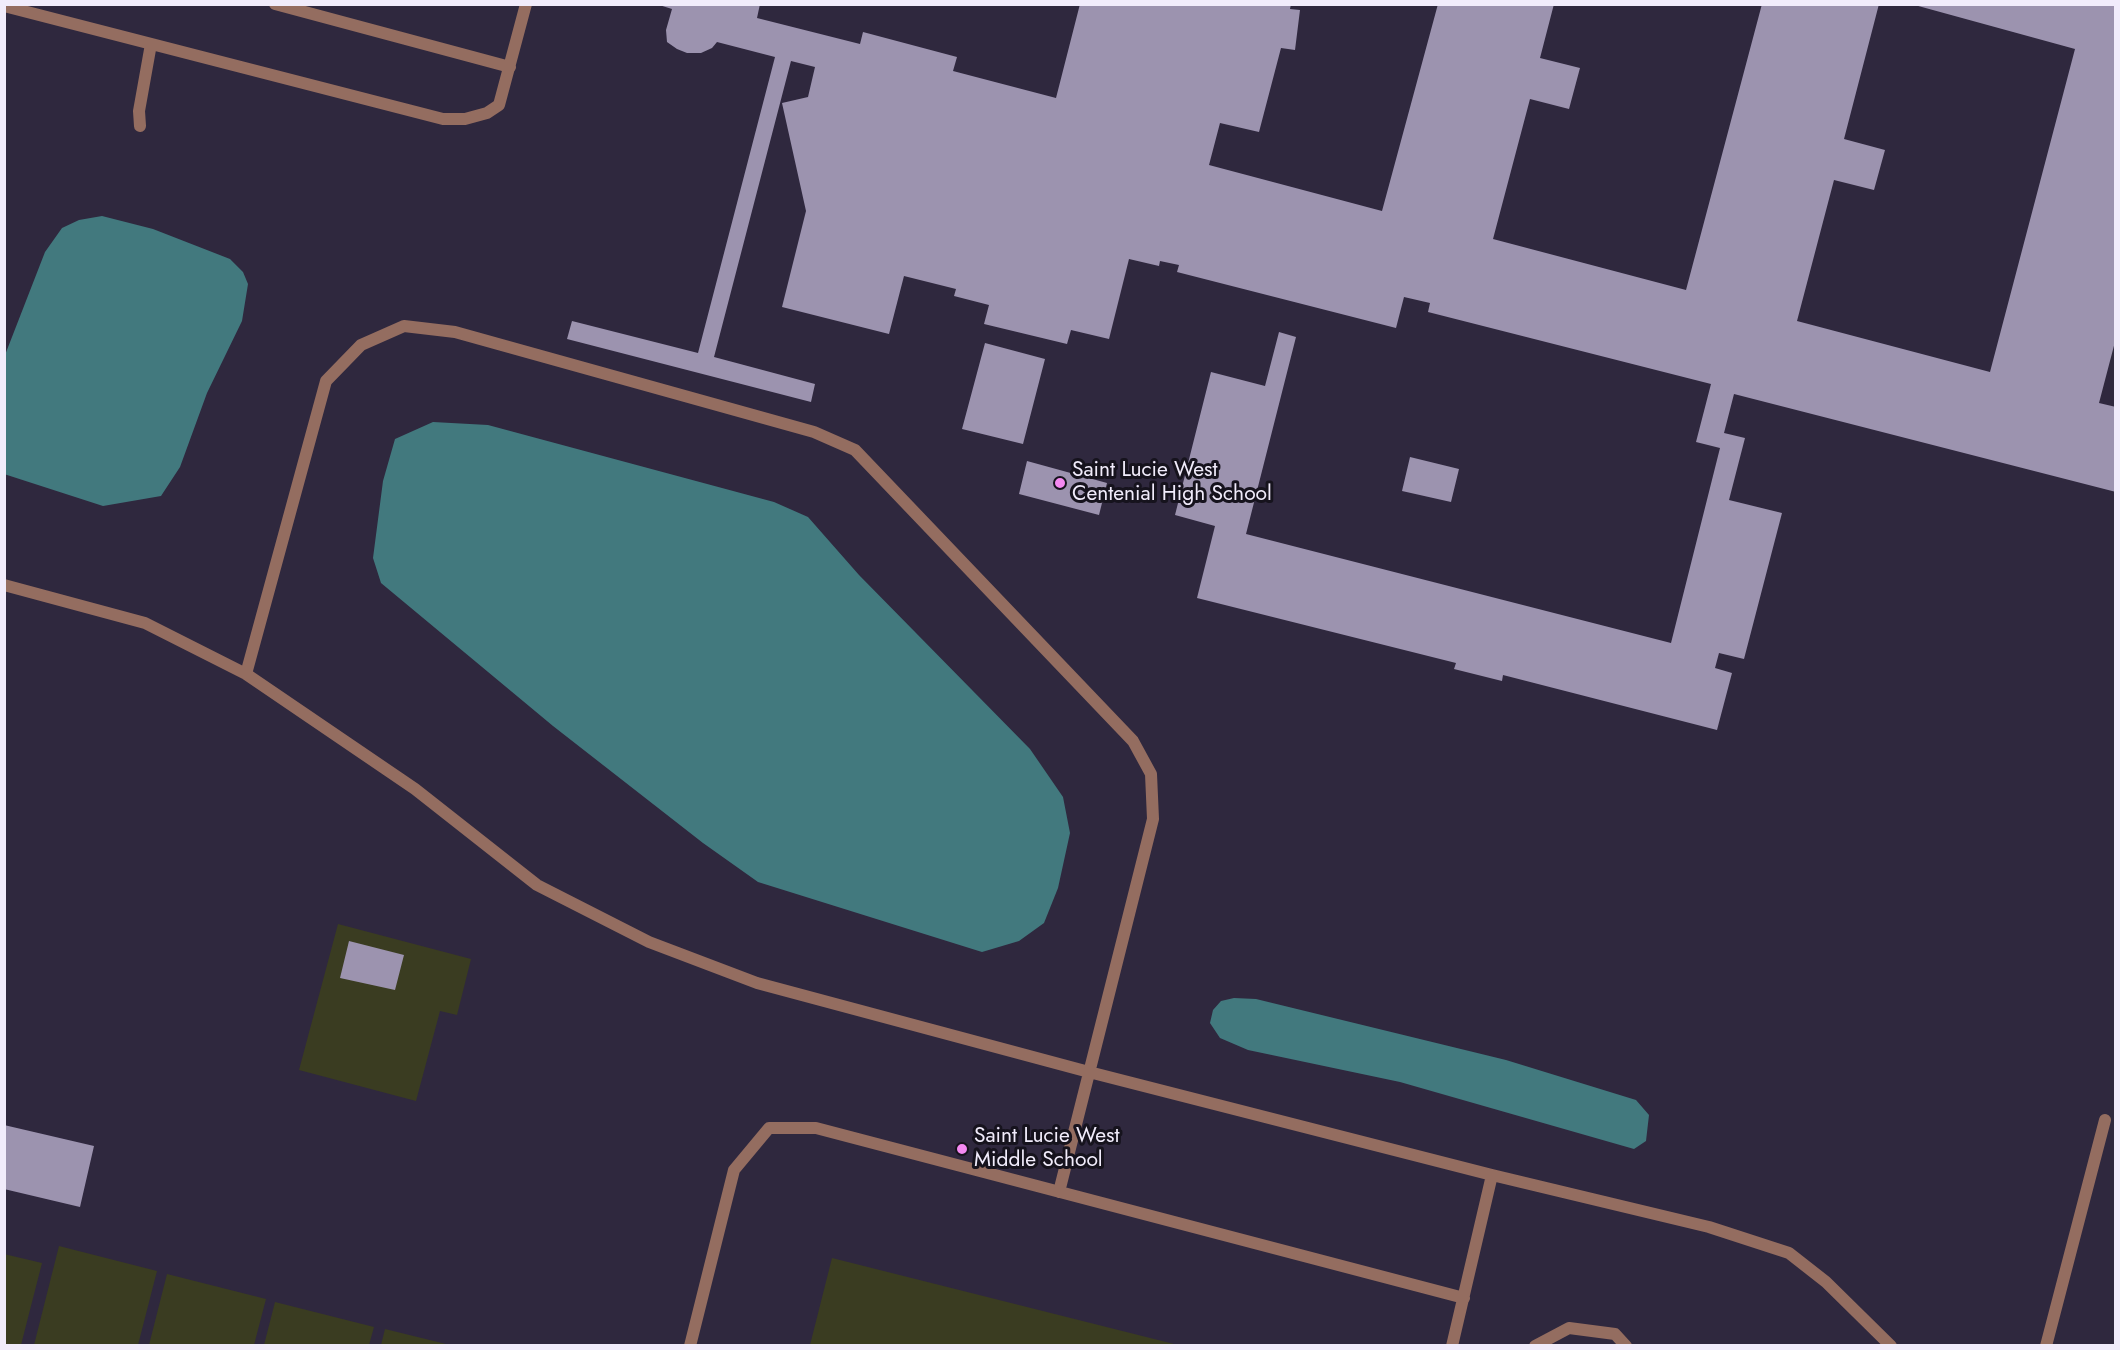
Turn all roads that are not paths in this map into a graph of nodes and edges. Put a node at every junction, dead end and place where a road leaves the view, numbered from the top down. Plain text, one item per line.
1 (275, 4) edge
2 (526, 4) edge
3 (4, 6) edge
4 (151, 44) junction
5 (510, 67) junction
6 (140, 126) dead end
7 (4, 585) edge
8 (246, 674) junction
9 (1089, 1072) junction
10 (2105, 1120) dead end
11 (1492, 1174) junction
12 (1059, 1192) junction
13 (1464, 1298) junction
14 (690, 1346) edge
15 (1452, 1346) edge
16 (1534, 1346) edge
17 (1626, 1346) edge
18 (1891, 1346) edge
19 (2046, 1346) edge

1 - 5 lane
2 - 5 lane
3 - 4 lane
4 - 5 lane
4 - 6 lane
7 - 8 lane
8 - 9 lane
8 - 9 lane
9 - 11 lane
9 - 12 lane
10 - 19 lane
11 - 13 lane
11 - 18 lane
12 - 13 lane
12 - 14 lane
13 - 15 lane
16 - 17 lane

